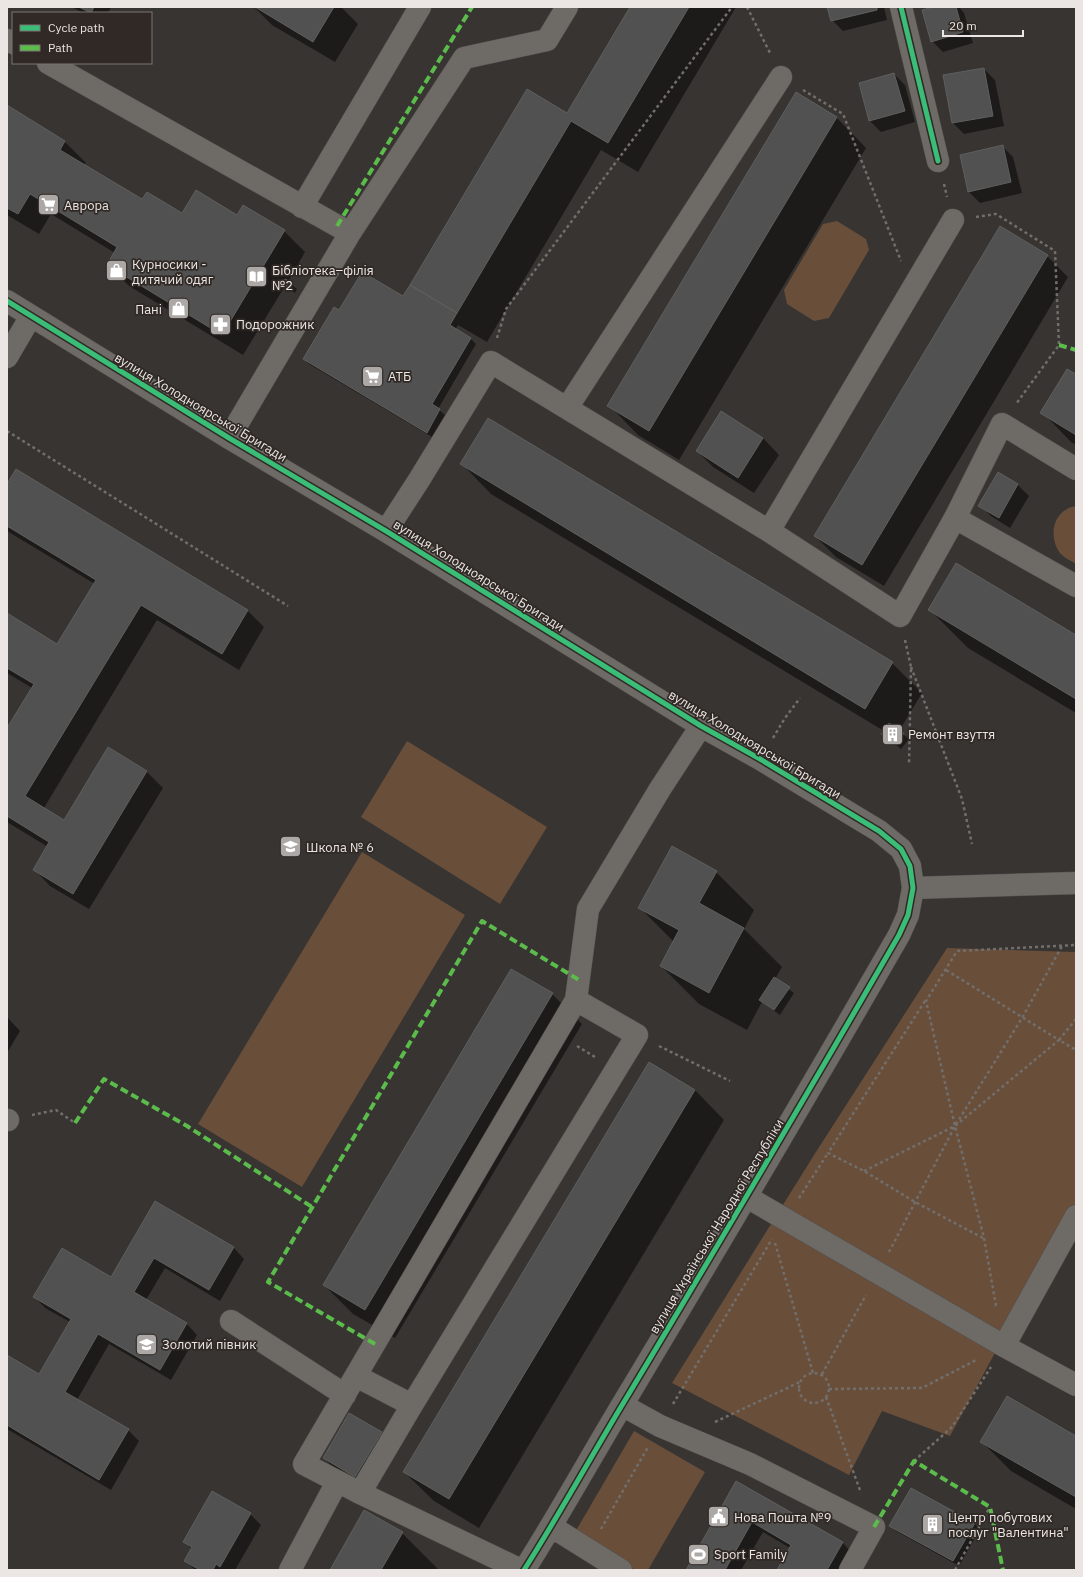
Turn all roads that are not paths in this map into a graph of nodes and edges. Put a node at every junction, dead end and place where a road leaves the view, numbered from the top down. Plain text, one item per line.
1 (420, 7) edge
2 (567, 7) edge
3 (901, 7) edge
4 (50, 64) edge
5 (781, 77) road end
6 (938, 161) road end
7 (302, 207) junction
8 (953, 220) road end
9 (350, 233) junction
10 (7, 301) edge
11 (31, 316) junction
12 (7, 357) edge
13 (567, 408) junction
14 (229, 438) junction
15 (1076, 470) edge
16 (955, 518) junction
17 (386, 531) junction
18 (769, 531) junction
19 (1076, 586) edge
20 (701, 726) junction
21 (1076, 883) edge
22 (913, 888) junction
23 (576, 1000) junction
24 (747, 1197) junction
25 (1076, 1216) edge
26 (231, 1321) dead end
27 (1004, 1346) junction
28 (1076, 1385) edge
29 (350, 1386) junction
30 (622, 1405) junction
31 (412, 1406) junction
32 (337, 1482) junction
33 (360, 1493) junction
34 (552, 1527) junction
35 (290, 1570) edge
36 (522, 1570) edge
37 (621, 1570) edge
38 (850, 1570) edge

1 - 7 street
2 - 9 street
3 - 6 street
4 - 7 street
5 - 13 street
7 - 9 street
8 - 18 street
9 - 14 street
10 - 11 street, вулиця Холодноярської Бригади
11 - 12 street
11 - 14 street, вулиця Холодноярської Бригади
13 - 17 street
13 - 18 street
14 - 17 street, вулиця Холодноярської Бригади
15 - 16 street
16 - 18 street
16 - 19 street
17 - 20 street, вулиця Холодноярської Бригади
20 - 22 street, вулиця Холодноярської Бригади
20 - 23 street
21 - 22 street
22 - 24 street, вулиця Української Народної Республіки
23 - 29 street
23 - 31 street
24 - 27 street
24 - 30 street, вулиця Української Народної Республіки
25 - 27 street
26 - 29 street
27 - 28 street
29 - 31 street
29 - 32 street
30 - 34 street, вулиця Української Народної Республіки
30 - 38 street
31 - 33 street
32 - 33 street
32 - 35 street
33 - 36 street
34 - 36 street, вулиця Української Народної Республіки
34 - 37 street

